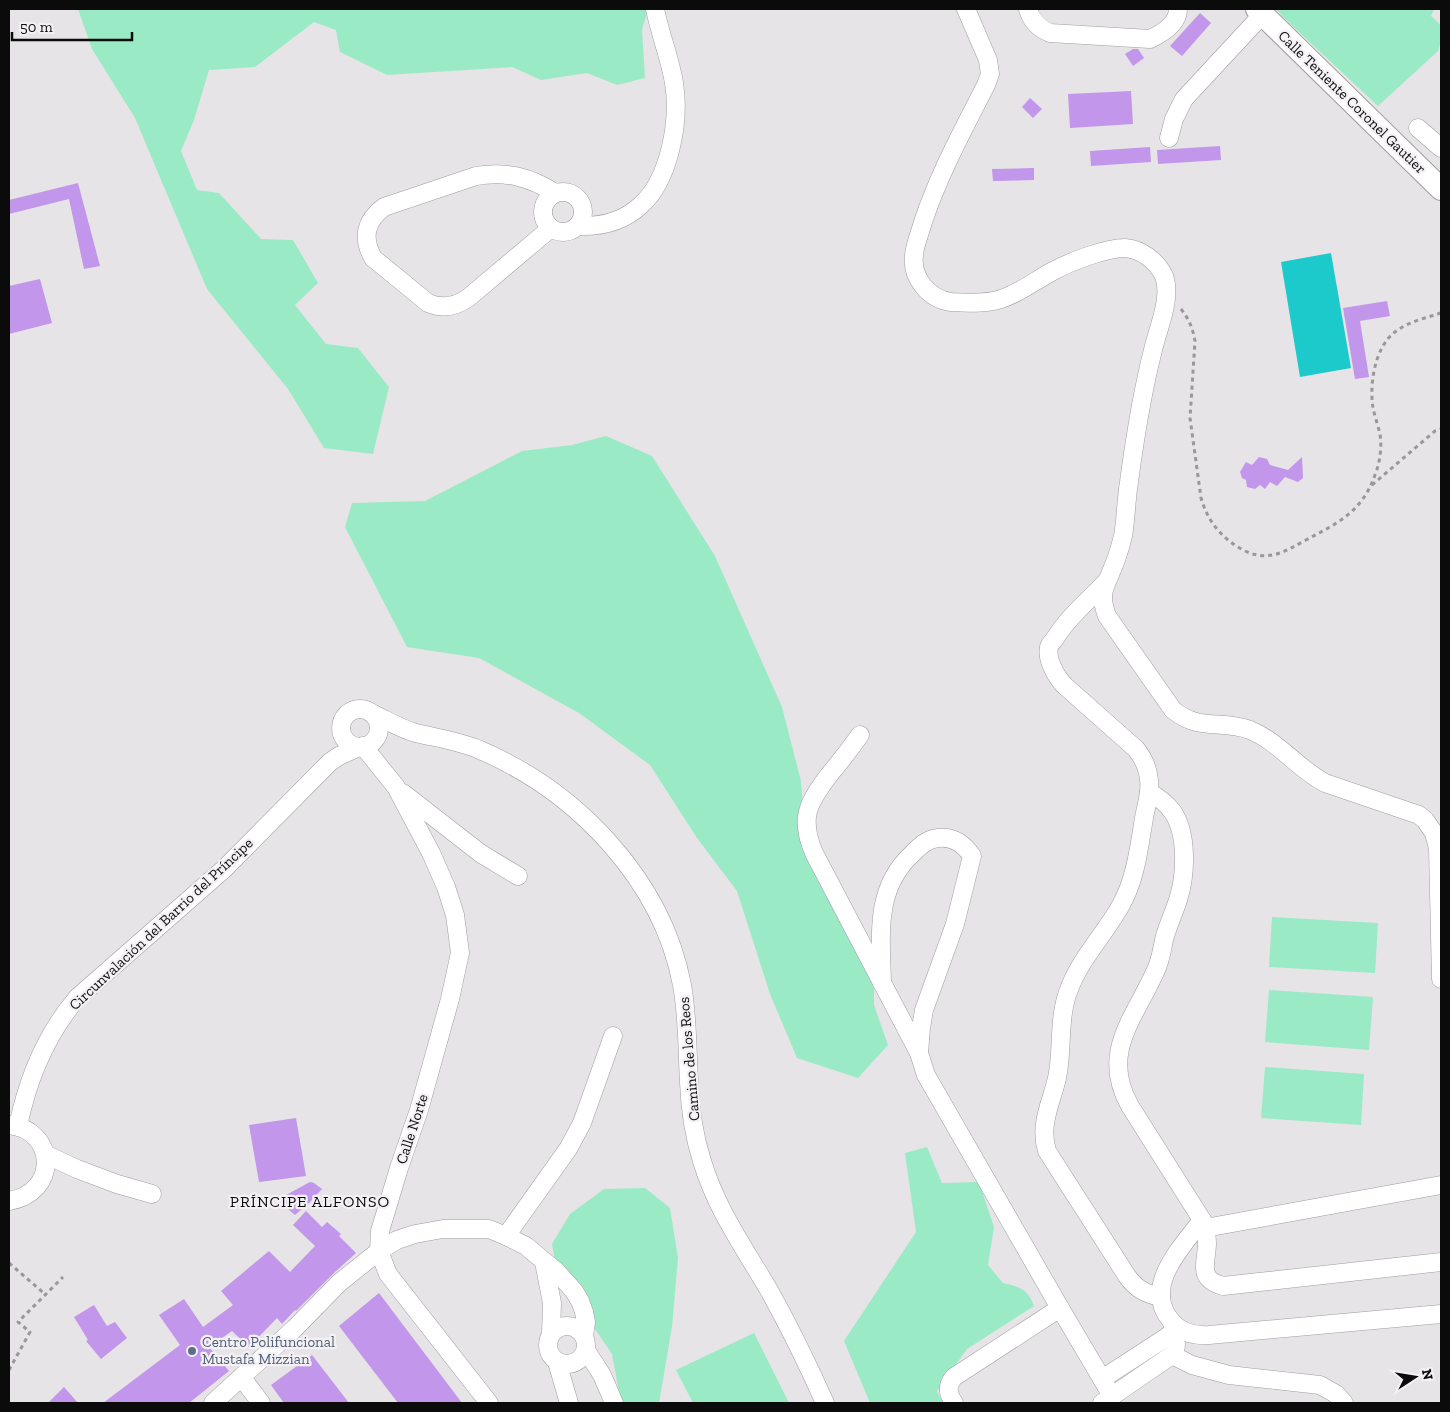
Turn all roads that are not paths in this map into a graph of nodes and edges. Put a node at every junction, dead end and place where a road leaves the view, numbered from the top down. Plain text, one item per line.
1 (655, 9) edge
2 (966, 9) edge
3 (1028, 9) edge
4 (1178, 9) edge
5 (1260, 12) edge
6 (1418, 128) dead end
7 (1168, 138) dead end
8 (1441, 148) edge
9 (1441, 190) edge
10 (555, 194) junction
11 (577, 226) junction
12 (552, 228) junction
13 (1106, 582) junction
14 (371, 712) junction
15 (413, 732) junction
16 (341, 733) junction
17 (860, 735) dead end
18 (365, 745) junction
19 (322, 769) junction
20 (396, 787) junction
21 (1149, 792) junction
22 (518, 876) dead end
23 (1441, 979) edge
24 (882, 983) junction
25 (613, 1036) dead end
26 (919, 1053) junction
27 (13, 1125) edge
28 (45, 1154) junction
29 (1441, 1185) edge
30 (152, 1194) dead end
31 (9, 1201) edge
32 (1204, 1224) junction
33 (506, 1236) junction
34 (379, 1251) junction
35 (544, 1262) junction
36 (1441, 1262) edge
37 (1161, 1297) junction
38 (1060, 1308) junction
39 (1441, 1314) edge
40 (1175, 1331) junction
41 (551, 1334) junction
42 (583, 1349) junction
43 (1172, 1355) junction
44 (557, 1362) junction
45 (242, 1378) junction
46 (1102, 1379) junction
47 (1107, 1400) edge
48 (213, 1403) edge
49 (261, 1403) edge
50 (489, 1403) edge
51 (569, 1403) edge
52 (614, 1403) edge
53 (826, 1403) edge
54 (954, 1403) edge
55 (1344, 1403) edge

1 - 11 street
2 - 13 street
3 - 4 street
5 - 7 street
5 - 9 main road, Calle Teniente Coronel Gautier
6 - 8 street
10 - 11 street
10 - 12 street
10 - 12 street
11 - 12 street
13 - 21 street
13 - 23 street
14 - 15 street, Camino de los Reos
14 - 16 street
14 - 18 street
15 - 18 street, Camino de los Reos
15 - 53 street, Camino de los Reos
16 - 18 street
16 - 19 street, Circunvalación del Barrio del Príncipe
17 - 24 street
18 - 19 street, Circunvalación del Barrio del Príncipe
18 - 20 street
19 - 27 street, Circunvalación del Barrio del Príncipe
20 - 22 street
20 - 34 street, Calle Norte
21 - 32 street
21 - 37 street
24 - 26 street
24 - 26 street
25 - 33 street
26 - 38 street
27 - 28 street, Circunvalación del Barrio del Príncipe
28 - 30 street
28 - 31 street
29 - 32 street
32 - 36 street
32 - 37 street
33 - 34 street
33 - 35 street
34 - 45 street
34 - 50 street, Calle Norte
35 - 41 street
35 - 42 street
37 - 40 street
38 - 46 street
38 - 54 street
39 - 40 street
40 - 43 street
40 - 46 street
41 - 42 street
41 - 44 street
42 - 44 street
42 - 52 street
43 - 47 street
43 - 55 street
44 - 51 street
45 - 48 street
45 - 49 street
46 - 47 street

